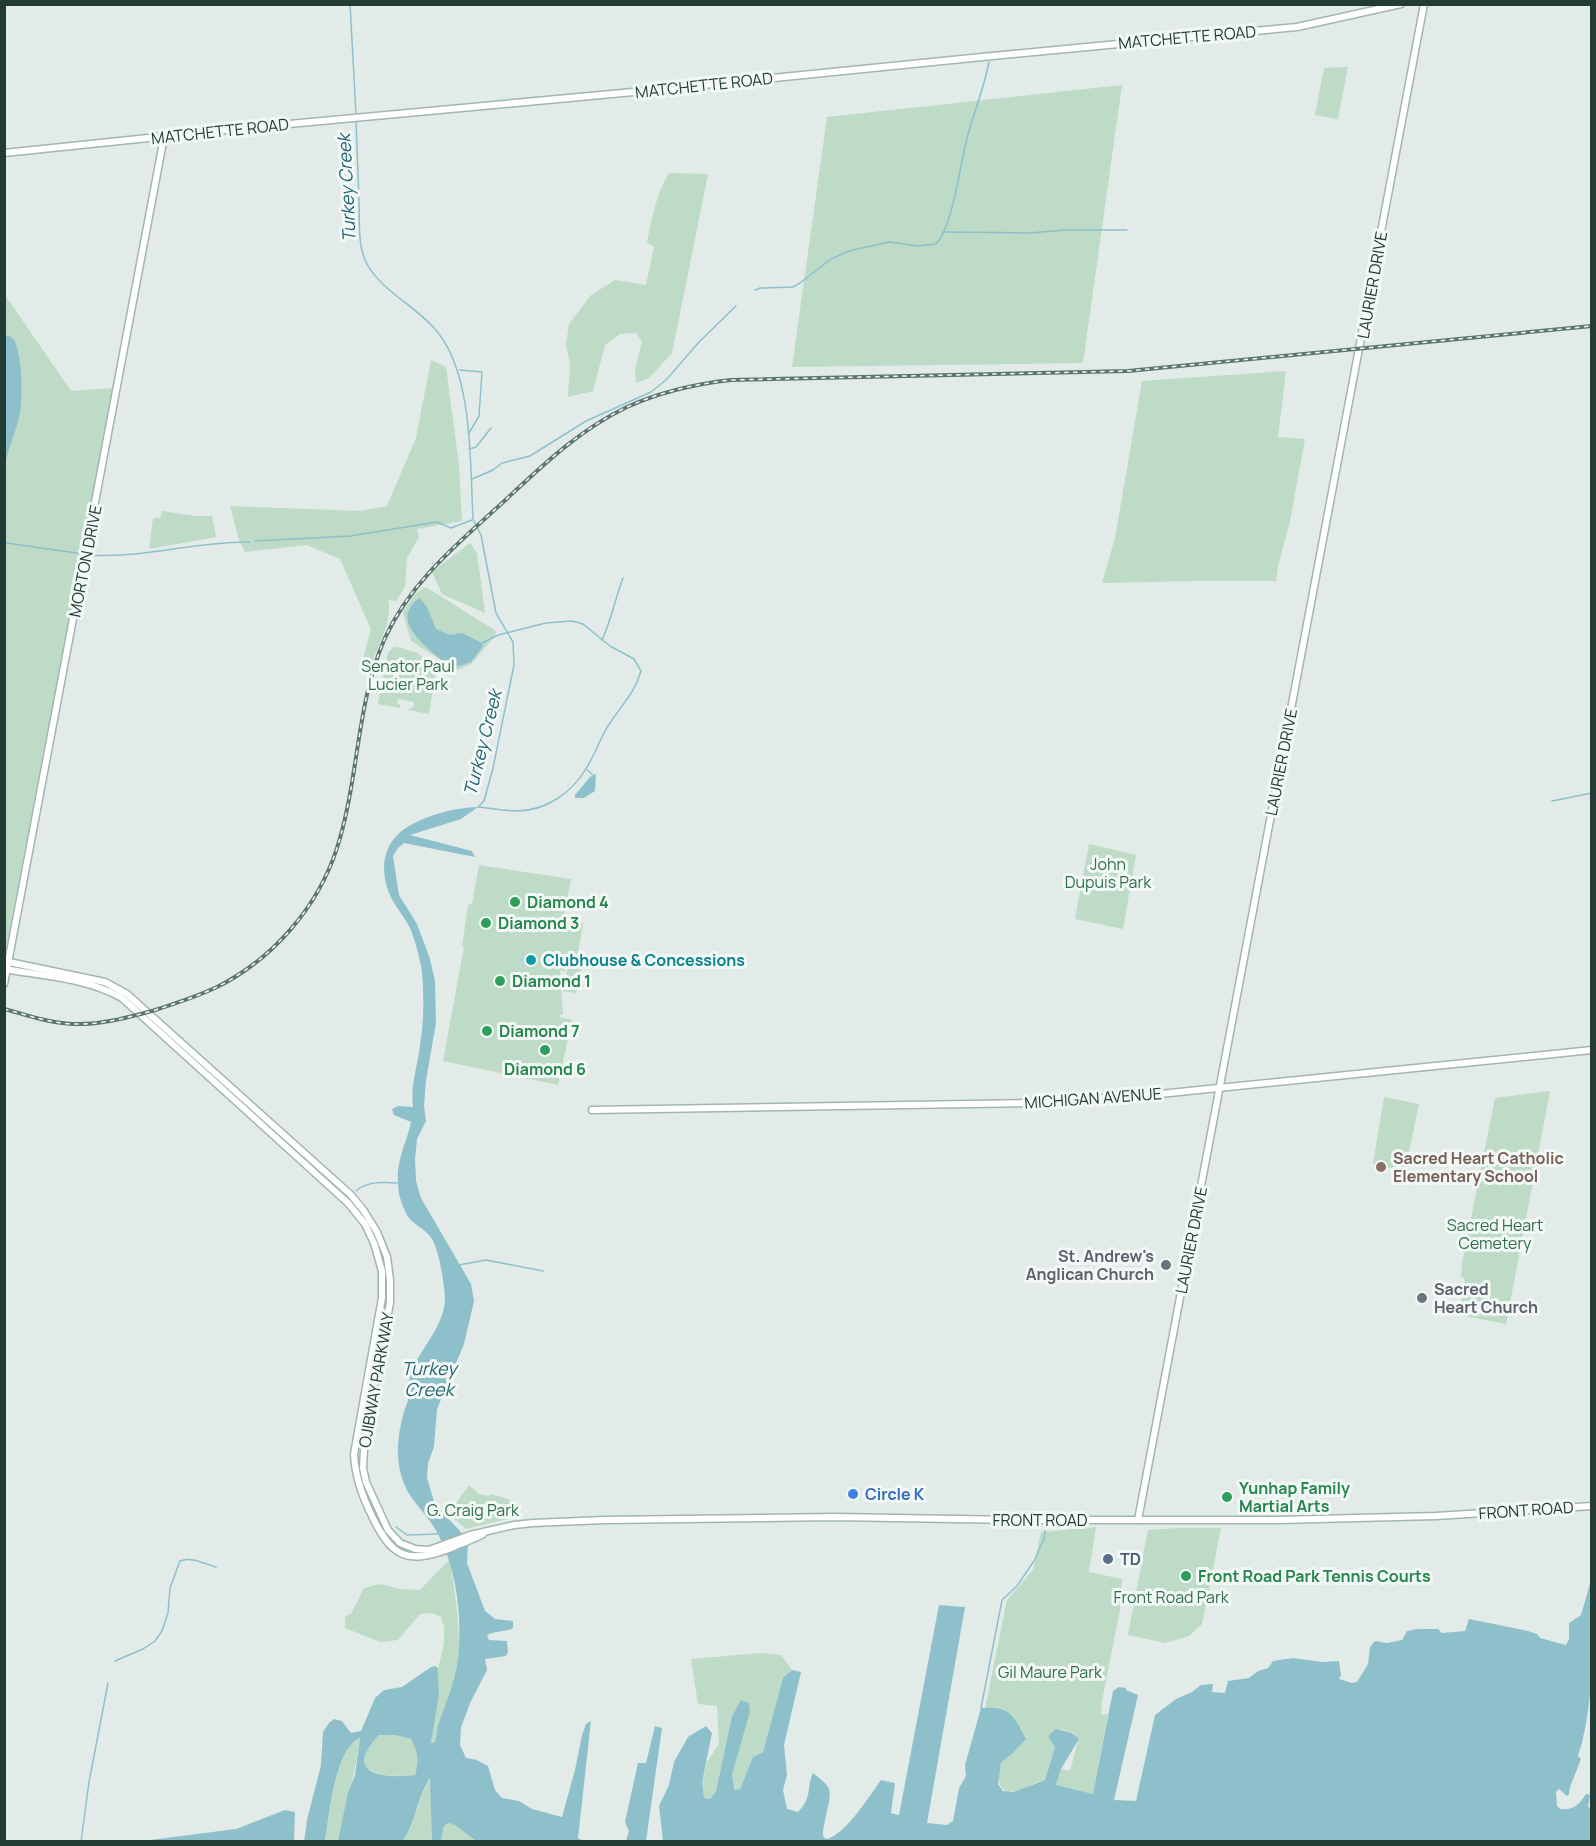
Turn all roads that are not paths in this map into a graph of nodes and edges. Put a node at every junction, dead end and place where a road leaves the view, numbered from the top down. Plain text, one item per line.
1 (1401, 4) edge
2 (1424, 4) edge
3 (164, 137) junction
4 (4, 153) edge
5 (6, 965) edge
6 (4, 984) edge
7 (1592, 1050) edge
8 (1219, 1089) junction
9 (592, 1110) dead end
10 (1592, 1506) edge
11 (1138, 1520) junction
12 (489, 1531) joint

1 - 3 street, MATCHETTE ROAD
2 - 8 street, LAURIER DRIVE
3 - 4 street, MATCHETTE ROAD
3 - 5 street, MORTON DRIVE
5 - 6 street, MORTON DRIVE
5 - 12 street, OJIBWAY PARKWAY
7 - 8 street, MICHIGAN AVENUE
8 - 9 street, MICHIGAN AVENUE
8 - 11 street, LAURIER DRIVE
10 - 11 street, FRONT ROAD
11 - 12 street, FRONT ROAD

